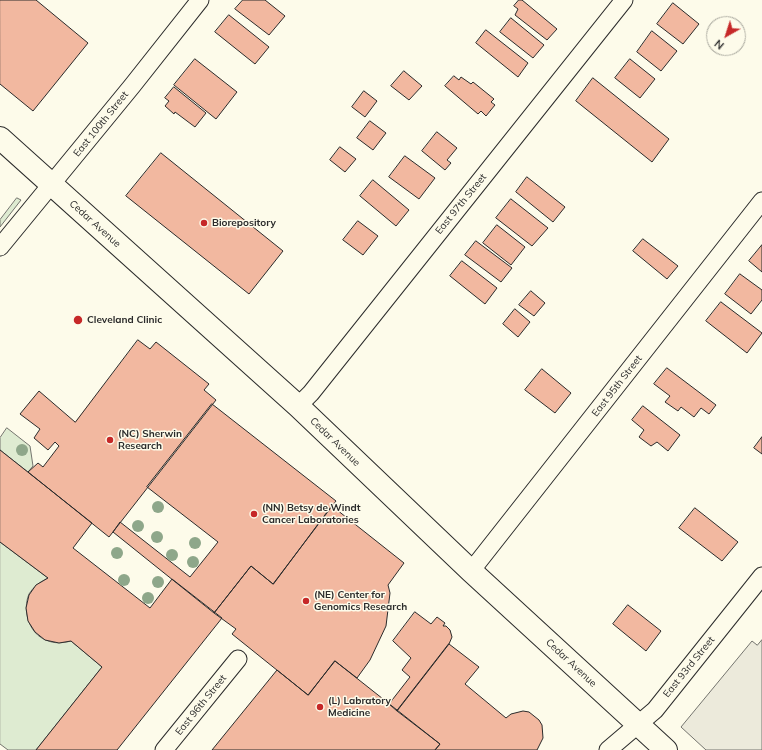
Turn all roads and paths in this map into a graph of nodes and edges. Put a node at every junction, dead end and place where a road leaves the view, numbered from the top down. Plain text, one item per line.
1 (200, 0) edge
2 (624, 0) edge
3 (0, 138) edge
4 (51, 184) junction
5 (762, 202) edge
6 (0, 247) edge
7 (298, 406) junction
8 (471, 571) junction
9 (762, 576) edge
10 (238, 659) dead end
11 (637, 724) junction
12 (164, 750) edge
13 (608, 750) edge
14 (666, 750) edge

1 - 4 street, East 100th Street
2 - 7 street, East 97th Street
3 - 4 street, Cedar Avenue
4 - 6 street, East 100th Street
4 - 7 street, Cedar Avenue
5 - 8 street, East 95th Street
7 - 8 street, Cedar Avenue
8 - 11 street, Cedar Avenue
9 - 11 street, East 93rd Street
10 - 12 street, East 96th Street
11 - 13 street, East 93rd Street
11 - 14 street, Cedar Avenue

